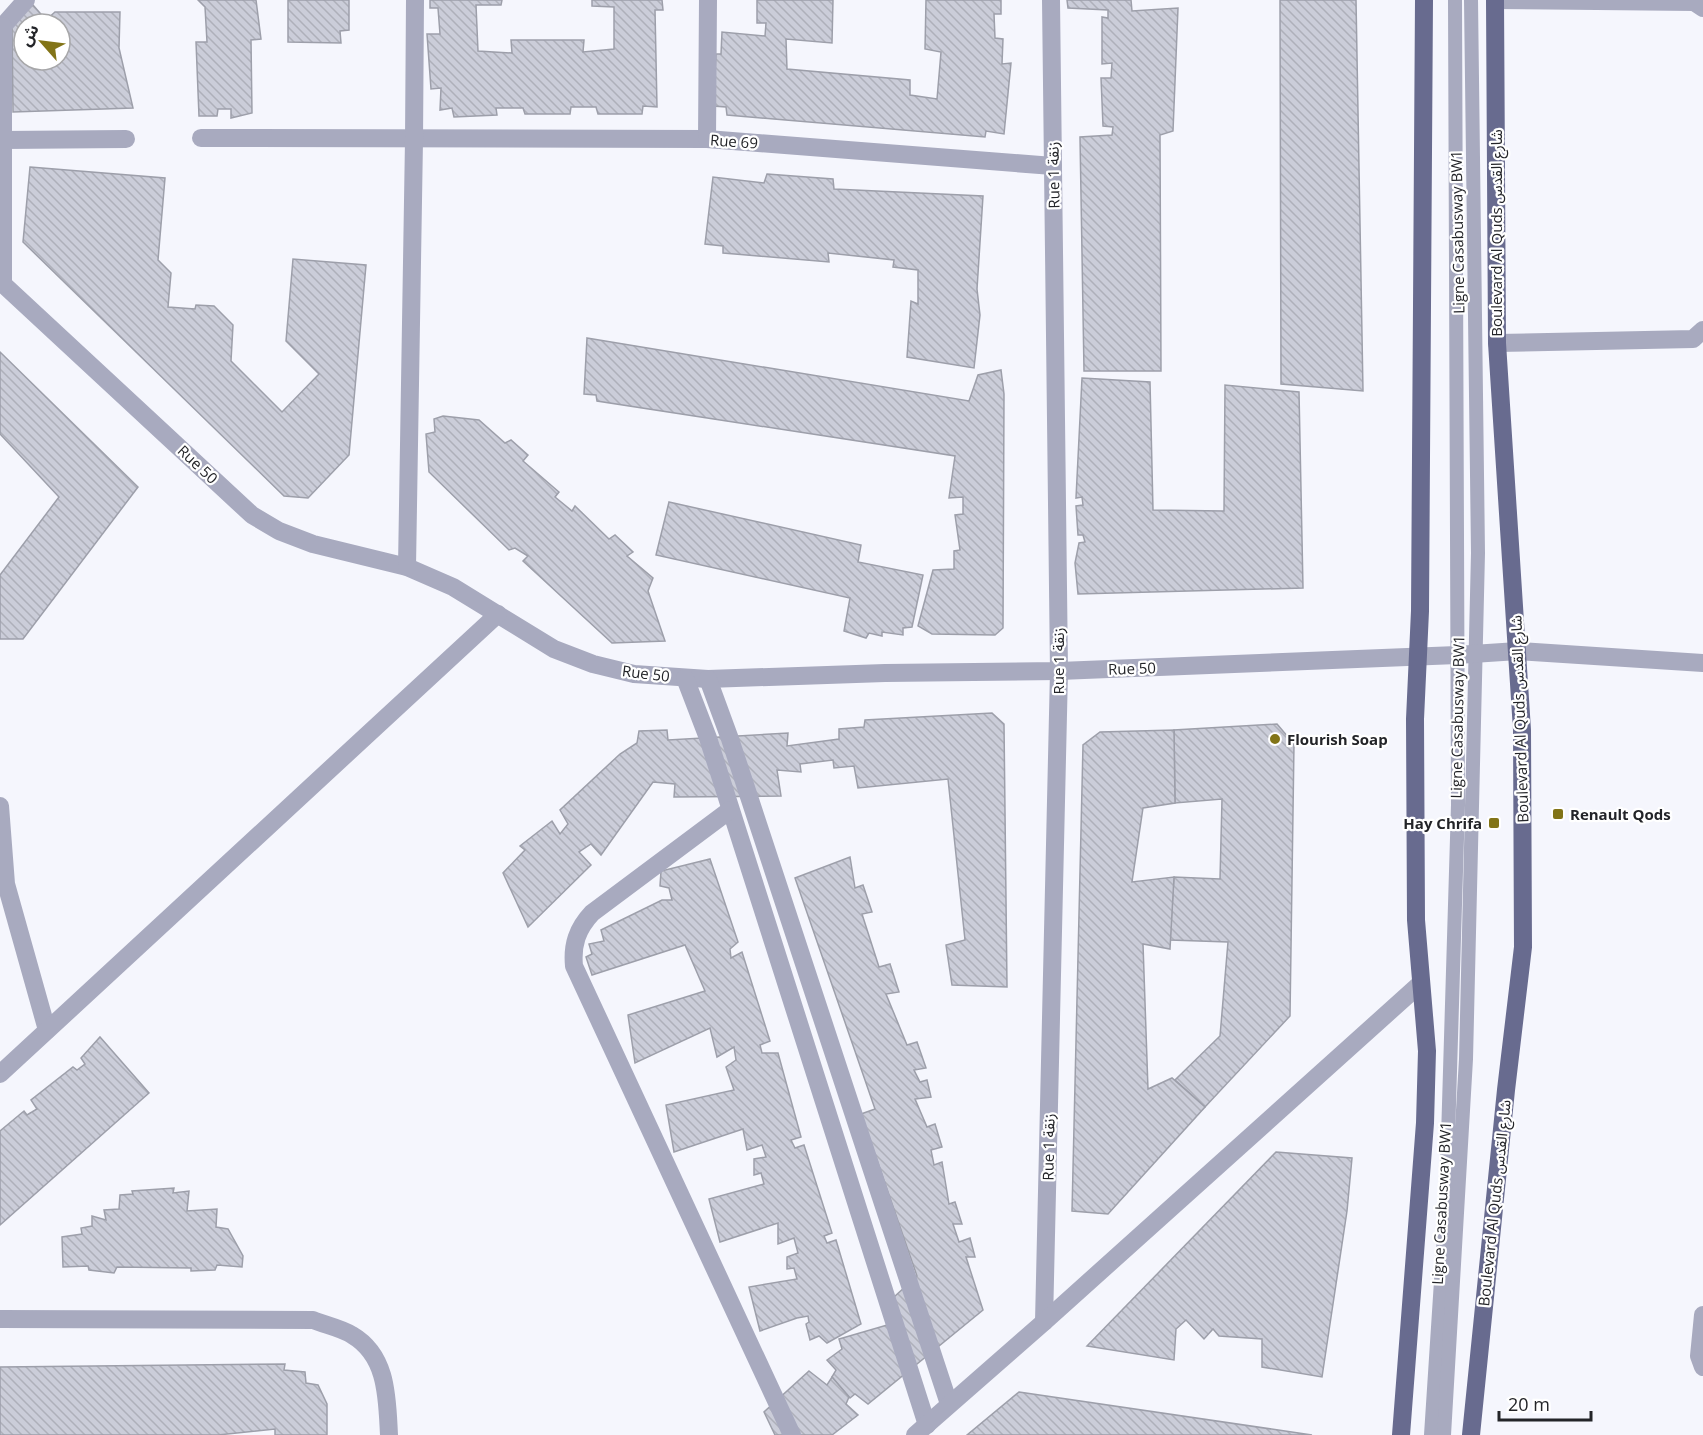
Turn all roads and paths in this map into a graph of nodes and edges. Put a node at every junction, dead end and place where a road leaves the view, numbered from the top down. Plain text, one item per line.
1 (26, 0) edge
2 (415, 0) edge
3 (1051, 0) edge
4 (1424, 0) edge
5 (1455, 0) edge
6 (1471, 0) edge
7 (1495, 0) edge
8 (710, 1) edge
9 (1703, 8) edge
10 (1, 26) edge
11 (201, 138) dead end
12 (126, 139) dead end
13 (707, 139) junction
14 (3, 140) junction
15 (414, 140) junction
16 (1053, 166) junction
17 (1, 284) edge
18 (1703, 330) edge
19 (1497, 343) junction
20 (407, 567) junction
21 (498, 614) junction
22 (1518, 651) junction
23 (1466, 655) junction
24 (1418, 657) junction
25 (1703, 663) edge
26 (1059, 671) junction
27 (685, 678) junction
28 (708, 679) junction
29 (0, 806) edge
30 (730, 810) junction
31 (1420, 984) junction
32 (47, 1030) junction
33 (0, 1074) edge
34 (1703, 1315) edge
35 (0, 1319) edge
36 (1044, 1322) junction
37 (1703, 1367) edge
38 (949, 1404) junction
39 (921, 1430) edge
40 (389, 1435) edge
41 (792, 1435) edge
42 (1401, 1435) edge
43 (1431, 1435) edge
44 (1444, 1435) edge
45 (1471, 1435) edge

1 - 10 street
2 - 15 street
3 - 16 street, Rue 1 زنقة
4 - 24 main road
5 - 23 lane, Ligne Casabusway BW1
6 - 23 lane, Ligne Casabusway BW1
7 - 9 street
7 - 19 main road, Boulevard Al Quds شارع القدس
8 - 13 street
10 - 14 street
11 - 15 street, Rue 69
12 - 14 street
13 - 15 street, Rue 69
13 - 16 street, Rue 69
14 - 17 street
15 - 20 street
16 - 26 street, Rue 1 زنقة
17 - 20 street, Rue 50
18 - 19 street
19 - 22 main road, Boulevard Al Quds شارع القدس
20 - 21 street, Rue 50
21 - 27 street, Rue 50
21 - 32 street
22 - 23 street, Rue 50
22 - 25 street, Rue 50
22 - 45 main road, Boulevard Al Quds شارع القدس
23 - 24 street, Rue 50
23 - 43 lane, Ligne Casabusway BW1
23 - 44 lane, Ligne Casabusway BW1
24 - 26 street, Rue 50
24 - 31 main road
26 - 28 street, Rue 50
26 - 36 street, Rue 1 زنقة
27 - 28 street, Rue 50
27 - 30 street
28 - 38 street
29 - 32 street
30 - 39 street
30 - 41 street
31 - 36 street
31 - 42 main road
32 - 33 street
34 - 37 street
35 - 40 street
36 - 38 street
38 - 39 street

